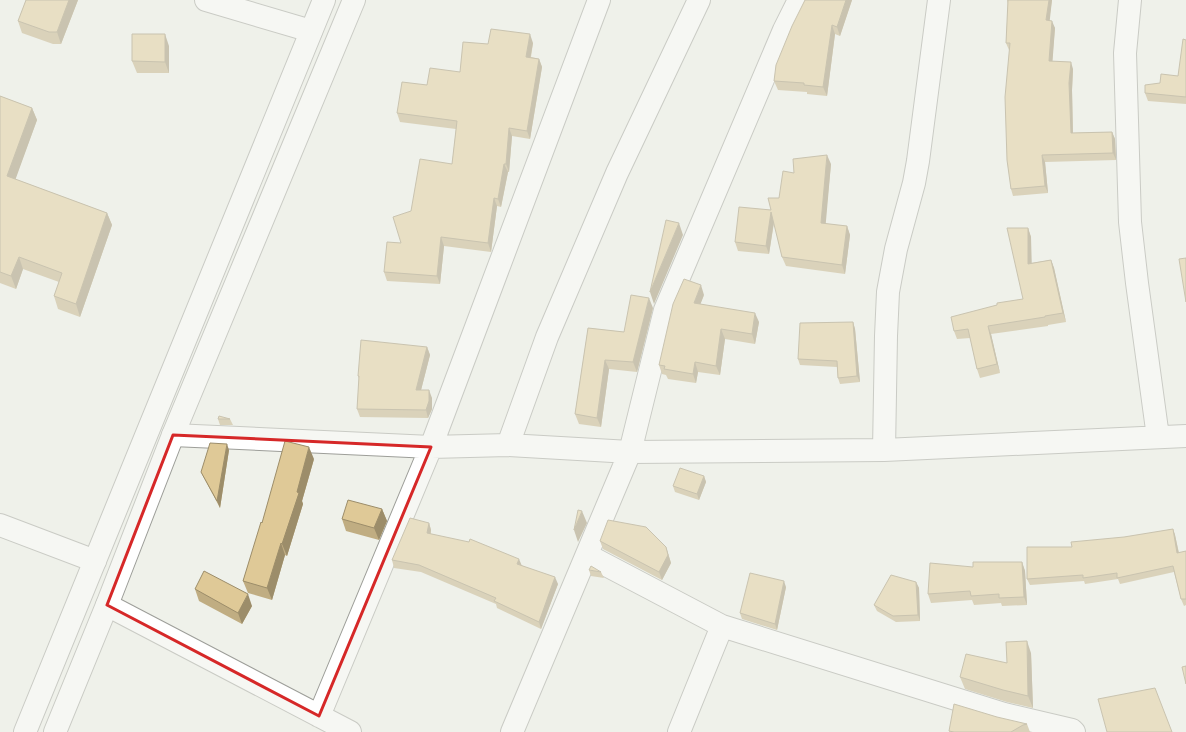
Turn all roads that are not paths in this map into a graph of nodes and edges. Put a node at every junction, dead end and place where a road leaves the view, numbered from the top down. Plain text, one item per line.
1 (206, 0) edge
2 (324, 0) edge
3 (354, 0) edge
4 (599, 0) edge
5 (699, 0) edge
6 (797, 0) edge
7 (939, 0) edge
8 (1130, 0) edge
9 (311, 31) junction
10 (173, 435) junction
11 (1186, 436) edge
12 (1158, 437) junction
13 (508, 446) junction
14 (431, 447) junction
15 (884, 450) junction
16 (630, 452) junction
17 (0, 525) edge
18 (587, 555) junction
19 (95, 561) junction
20 (107, 605) junction
21 (722, 626) junction
22 (319, 716) junction
23 (25, 732) edge
24 (55, 732) edge
25 (350, 732) edge
26 (512, 732) edge
27 (679, 732) edge
28 (1074, 732) edge

1 - 9 street
2 - 9 street
3 - 10 street
4 - 14 street
5 - 13 street
6 - 16 street
7 - 15 street
8 - 12 street
9 - 19 street
10 - 14 street
10 - 20 street
11 - 12 street
12 - 15 street
13 - 14 street
13 - 16 street
14 - 22 street
15 - 16 street
16 - 18 street
17 - 19 street
18 - 21 street
18 - 26 street
19 - 23 street
20 - 22 street
20 - 24 street
21 - 27 street
21 - 28 street
22 - 25 street

